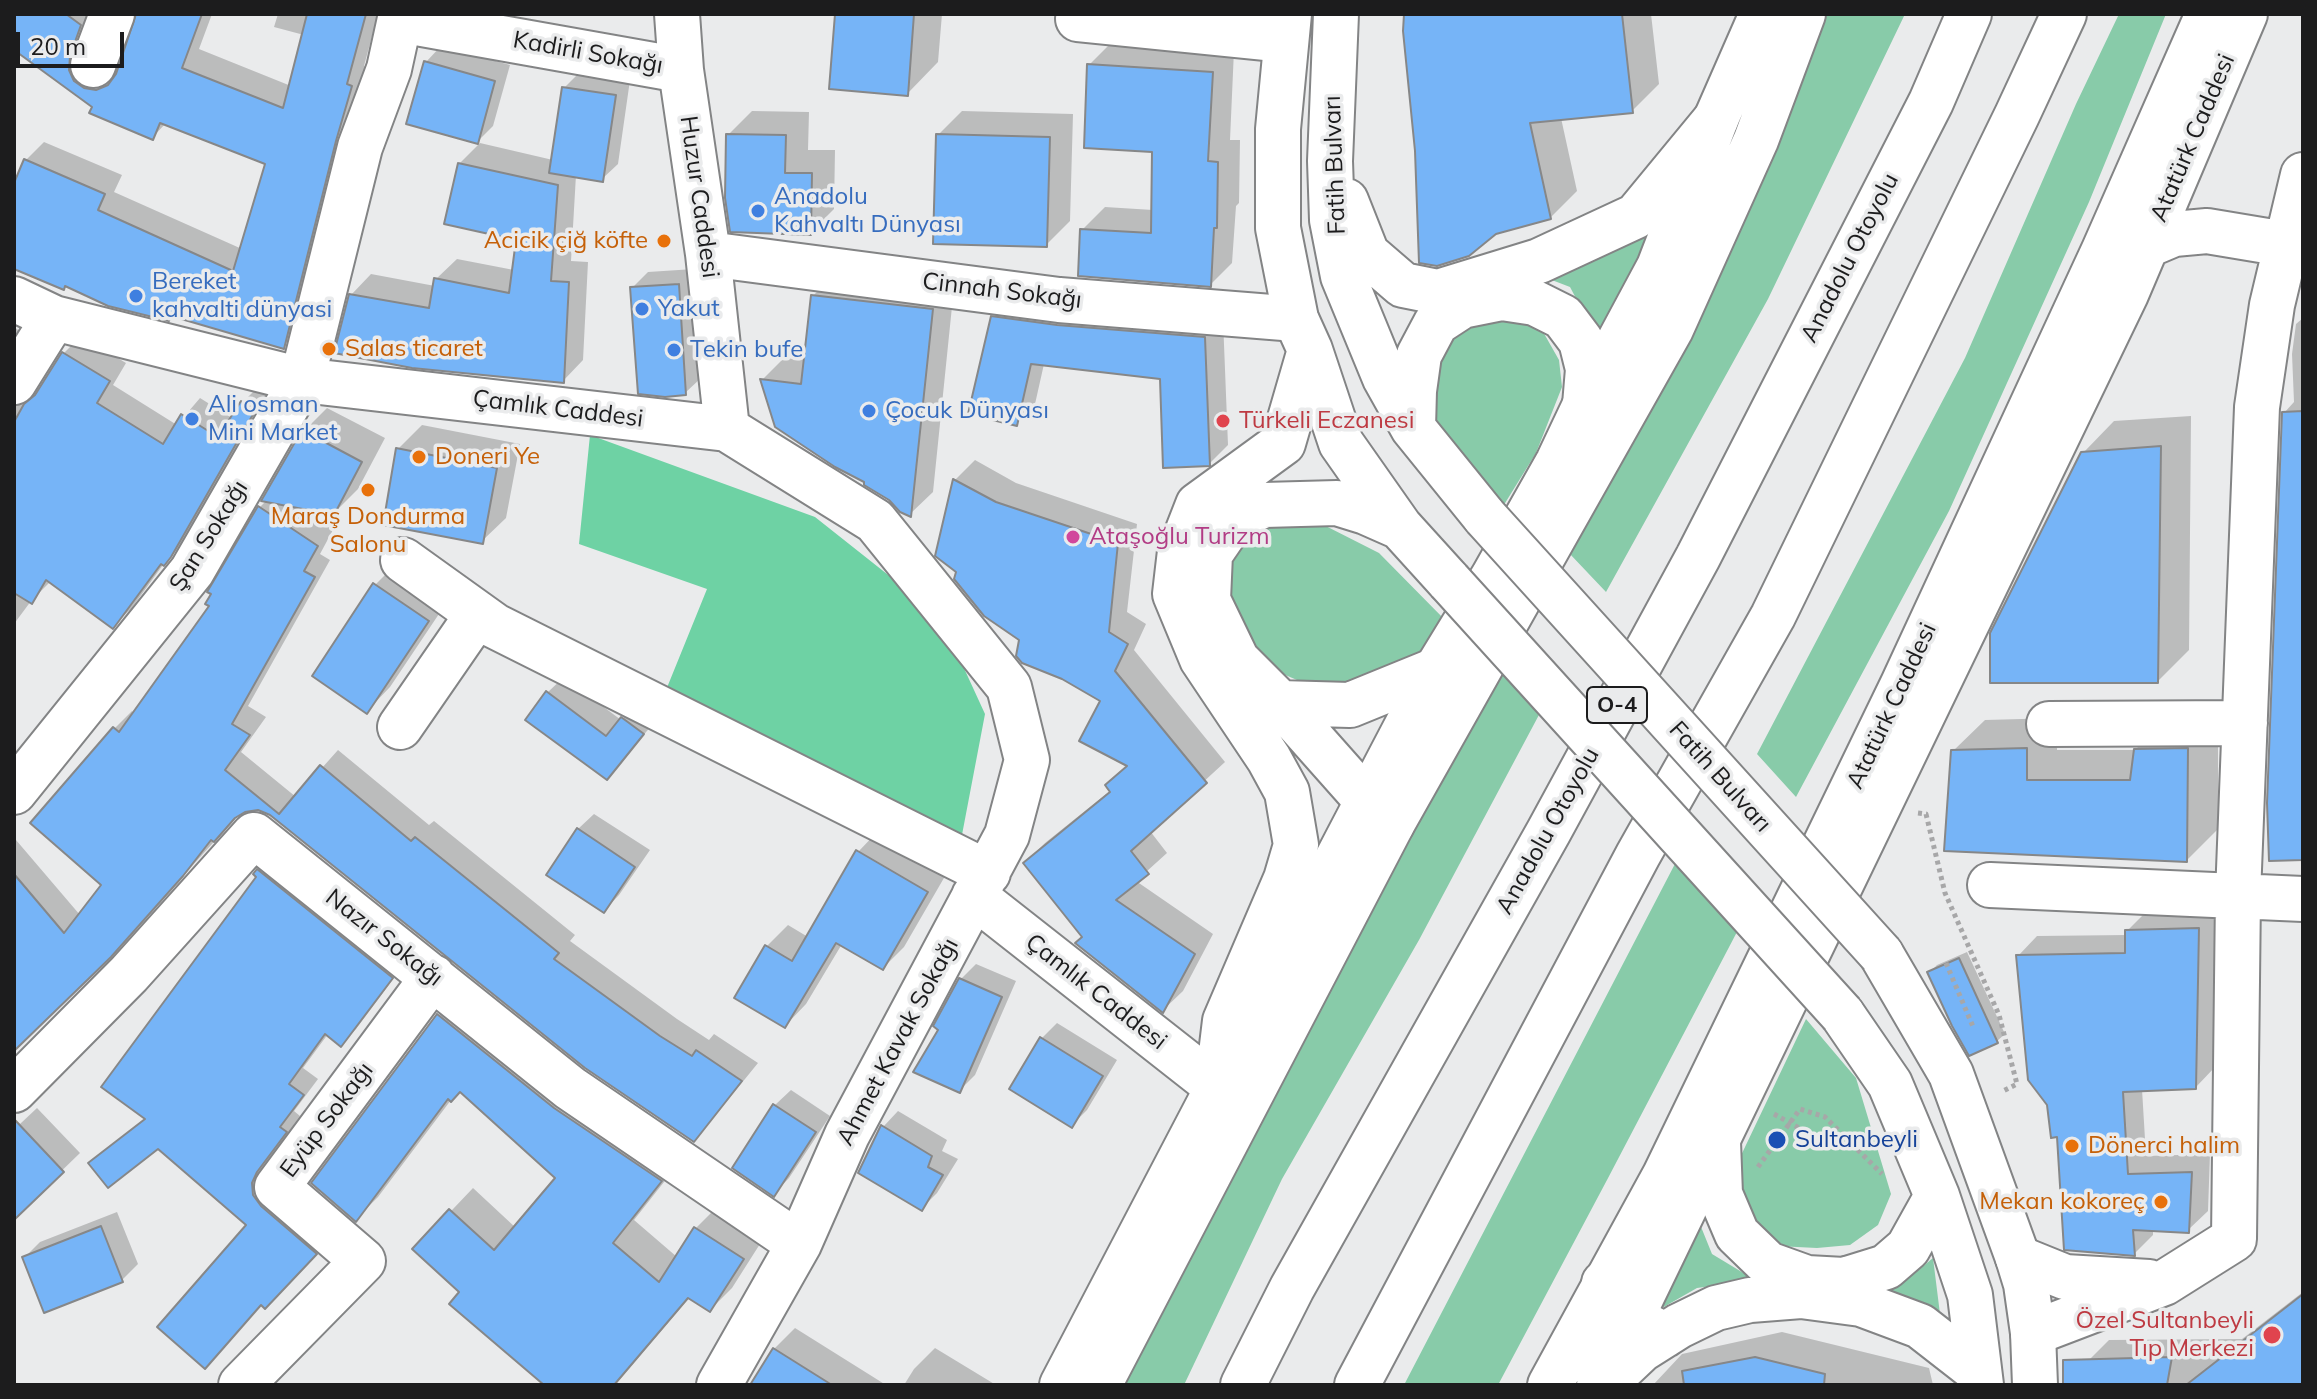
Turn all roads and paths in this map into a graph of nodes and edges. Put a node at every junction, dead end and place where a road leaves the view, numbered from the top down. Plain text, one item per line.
1 (112, 14) edge
2 (677, 14) edge
3 (1336, 14) edge
4 (1762, 14) edge
5 (1789, 14) edge
6 (1803, 14) edge
7 (1969, 14) edge
8 (2064, 14) edge
9 (2208, 14) edge
10 (2245, 14) edge
11 (401, 17) edge
12 (1078, 19) dead end
13 (1288, 27) edge
14 (93, 65) dead end
15 (681, 70) junction
16 (1716, 119) junction
17 (1756, 140) junction
18 (1330, 161) junction
19 (2303, 175) edge
20 (2148, 245) junction
21 (2294, 247) edge
22 (708, 254) junction
23 (14, 299) edge
24 (54, 318) junction
25 (1303, 335) junction
26 (302, 380) junction
27 (14, 382) edge
28 (1585, 405) junction
29 (1413, 428) junction
30 (727, 429) junction
31 (1400, 527) junction
32 (403, 560) dead end
33 (478, 614) junction
34 (1436, 670) junction
35 (1009, 687) joint
36 (1280, 703) junction
37 (2245, 723) junction
38 (2049, 724) dead end
39 (400, 727) dead end
40 (14, 792) edge
41 (1379, 813) junction
42 (1926, 814) dead end
43 (981, 885) junction
44 (1990, 885) dead end
45 (2238, 895) junction
46 (2303, 899) edge
47 (1946, 963) dead end
48 (433, 977) junction
49 (1977, 1035) dead end
50 (1217, 1087) junction
51 (14, 1090) edge
52 (2001, 1092) dead end
53 (1740, 1096) junction
54 (1792, 1124) junction
55 (1815, 1137) dead end
56 (1718, 1142) junction
57 (1931, 1206) junction
58 (1726, 1208) junction
59 (799, 1244) junction
60 (2018, 1258) junction
61 (1604, 1283) junction
62 (2164, 1283) junction
63 (1648, 1327) junction
64 (2033, 1333) junction
65 (1980, 1379) edge
66 (241, 1385) edge
67 (719, 1385) edge
68 (1062, 1385) edge
69 (1099, 1385) edge
70 (1243, 1385) edge
71 (1357, 1385) edge
72 (1550, 1385) edge
73 (1601, 1385) edge
74 (2035, 1385) edge

1 - 14 main road
2 - 15 main road, Huzur Caddesi
3 - 18 main road, Fatih Bulvarı
4 - 16 main road
5 - 17 main road
6 - 17 main road
7 - 70 main road, Anadolu Otoyolu / O-4
8 - 71 main road
9 - 61 main road, Atatürk Caddesi
10 - 20 main road, Atatürk Caddesi
11 - 15 main road, Kadirli Sokağı
11 - 26 main road, Şan Sokağı
12 - 13 main road
13 - 25 main road
15 - 22 main road, Huzur Caddesi
16 - 18 main road
16 - 28 main road
17 - 41 main road
18 - 29 main road, Fatih Bulvarı
19 - 21 main road
20 - 21 main road
20 - 53 main road, Atatürk Caddesi
21 - 37 main road
22 - 25 main road, Cinnah Sokağı
22 - 30 main road, Huzur Caddesi
23 - 24 main road, Çamlık Caddesi
24 - 26 main road, Çamlık Caddesi
24 - 27 main road
25 - 31 main road
25 - 50 main road
26 - 30 main road, Çamlık Caddesi
26 - 40 main road, Şan Sokağı
28 - 29 main road
28 - 34 main road
29 - 60 main road, Fatih Bulvarı, bridge
30 - 35 main road, Çamlık Caddesi
31 - 36 main road
31 - 57 main road, bridge
32 - 33 main road, Çamlık Caddesi
33 - 39 main road
33 - 43 main road, Çamlık Caddesi
34 - 36 main road
34 - 41 main road
35 - 43 main road, Ahmet Kavak Sokağı
36 - 41 main road
37 - 38 main road
37 - 45 main road
41 - 50 main road
41 - 69 main road
42 - 52 path
43 - 50 main road, Çamlık Caddesi
43 - 59 main road, Ahmet Kavak Sokağı
44 - 45 main road
45 - 46 main road
45 - 62 main road
47 - 49 path
48 - 51 main road, Nazır Sokağı
48 - 59 main road, Nazır Sokağı
48 - 66 main road, Eyüp Sokağı
50 - 68 main road
53 - 54 path
53 - 56 main road, Atatürk Caddesi
54 - 55 path
54 - 57 path
54 - 58 path
56 - 58 main road
56 - 63 main road, Atatürk Caddesi
57 - 58 main road
57 - 65 main road
59 - 67 main road, Ahmet Kavak Sokağı
60 - 62 main road
60 - 64 main road, Fatih Bulvarı
61 - 63 main road
61 - 72 main road, Atatürk Caddesi
62 - 64 main road
63 - 65 main road
63 - 73 main road
64 - 74 main road, Fatih Bulvarı

